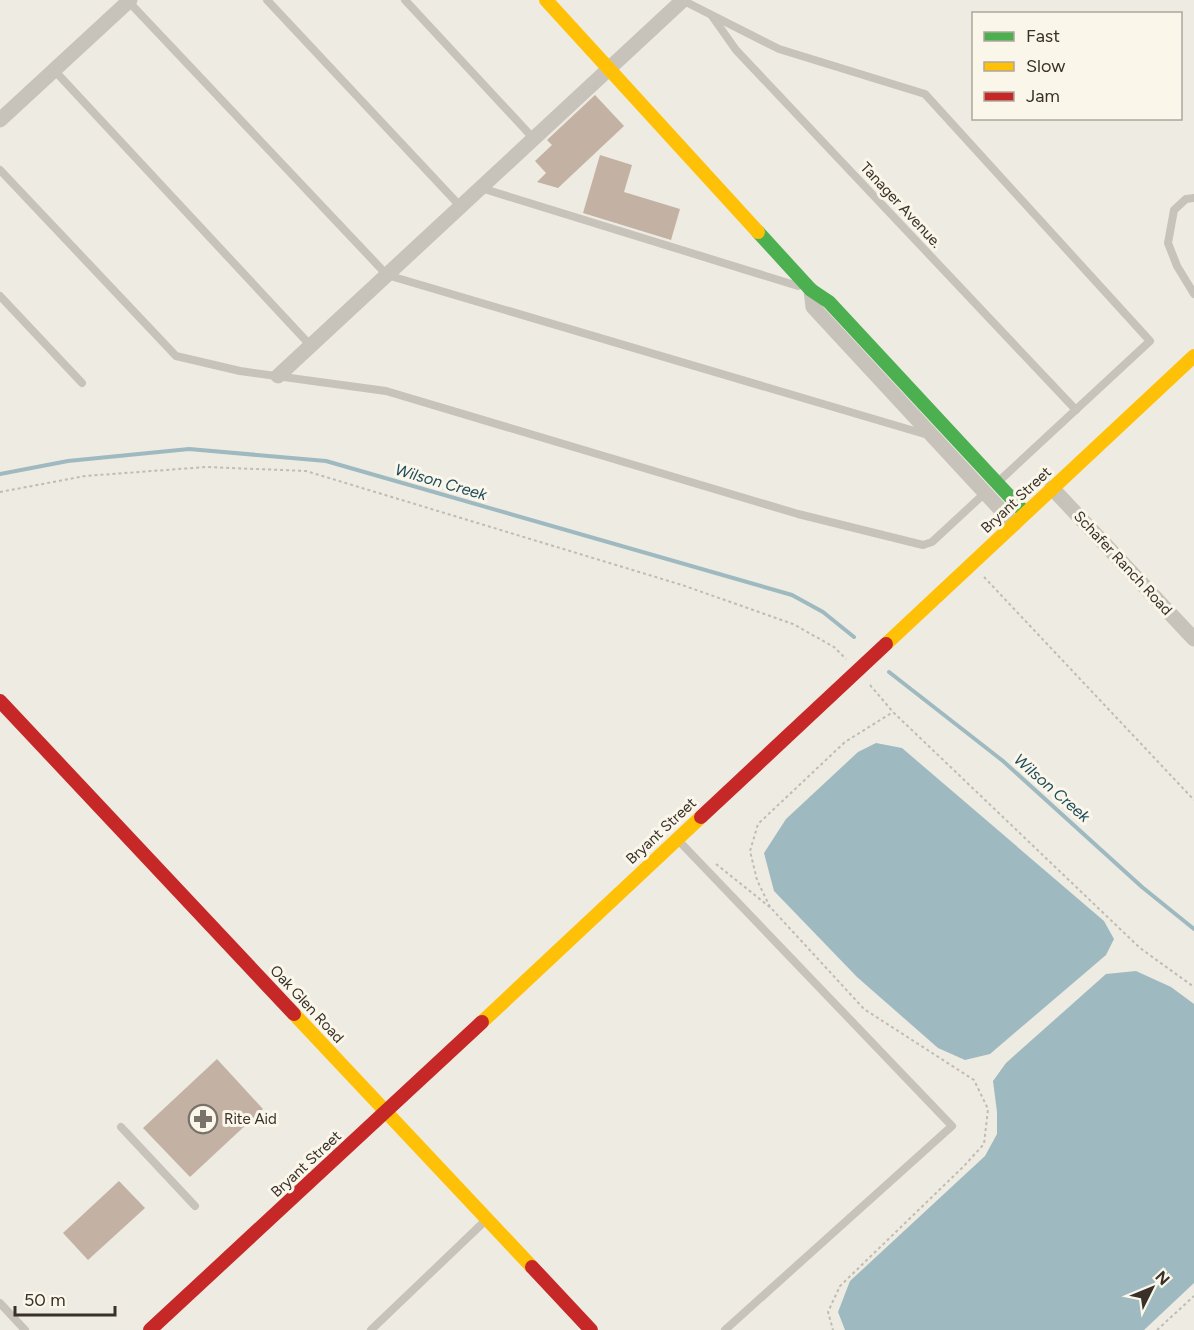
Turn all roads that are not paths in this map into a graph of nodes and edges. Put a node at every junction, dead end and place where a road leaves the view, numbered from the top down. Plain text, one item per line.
1 (267, 0) edge
2 (405, 0) edge
3 (546, 0) edge
4 (683, 0) edge
5 (129, 1) edge
6 (711, 14) junction
7 (609, 69) junction
8 (54, 70) junction
9 (0, 120) edge
10 (534, 139) junction
11 (0, 170) edge
12 (481, 188) junction
13 (1194, 198) edge
14 (461, 207) junction
15 (387, 275) junction
16 (811, 290) junction
17 (1194, 294) edge
18 (0, 296) edge
19 (311, 346) junction
20 (1194, 356) edge
21 (278, 376) junction
22 (82, 383) dead end
23 (1076, 410) junction
24 (938, 431) junction
25 (991, 488) junction
26 (1052, 488) junction
27 (1020, 519) junction
28 (1194, 639) edge
29 (0, 701) edge
30 (677, 839) junction
31 (386, 1112) junction
32 (121, 1127) dead end
33 (195, 1206) dead end
34 (487, 1219) junction
35 (0, 1303) edge
36 (25, 1330) edge
37 (150, 1330) edge
38 (371, 1330) edge
39 (591, 1330) edge
40 (725, 1330) edge

1 - 14 lane
2 - 10 lane
3 - 7 main road
4 - 6 lane
4 - 7 street
5 - 8 street
5 - 15 lane
6 - 23 lane, Tanager Avenue.
6 - 23 lane
7 - 10 street
7 - 16 main road
8 - 9 street
8 - 19 lane
10 - 12 street
11 - 21 lane
12 - 14 street
12 - 16 lane
13 - 17 lane
14 - 15 street
15 - 19 street
15 - 24 lane
16 - 24 street
18 - 22 lane
19 - 21 street
20 - 26 main road, Bryant Street
21 - 25 lane
23 - 25 lane
24 - 25 street
25 - 27 street
26 - 27 main road, Bryant Street
26 - 28 street, Schafer Ranch Road
27 - 30 main road, Bryant Street
29 - 31 main road, Oak Glen Road
30 - 31 main road, Bryant Street
30 - 40 lane
31 - 34 main road, Oak Glen Road
31 - 37 main road, Bryant Street
32 - 33 lane
34 - 38 lane
34 - 39 main road, Oak Glen Road
35 - 36 lane

